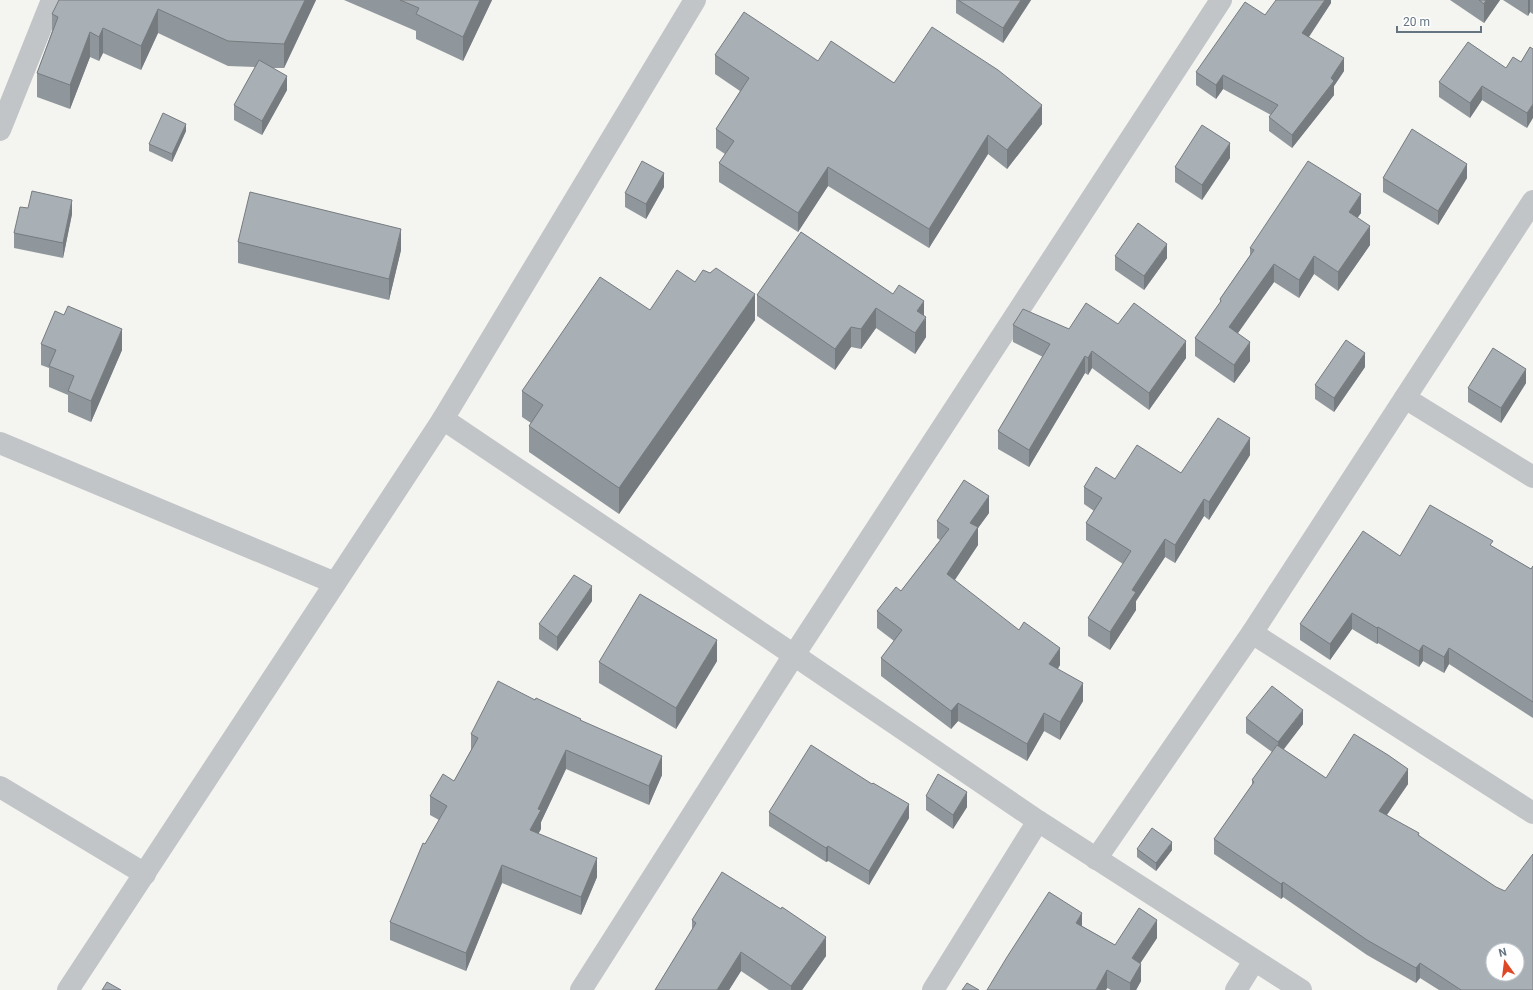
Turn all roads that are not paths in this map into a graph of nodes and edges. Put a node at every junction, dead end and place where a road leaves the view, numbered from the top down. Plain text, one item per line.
1 (52, 0) edge
2 (696, 0) edge
3 (1222, 0) edge
4 (0, 130) edge
5 (1533, 201) edge
6 (1405, 398) junction
7 (443, 419) junction
8 (0, 443) edge
9 (1533, 477) edge
10 (335, 583) junction
11 (1252, 633) junction
12 (794, 655) junction
13 (0, 787) edge
14 (1533, 813) edge
15 (1038, 822) junction
16 (1096, 859) junction
17 (144, 874) junction
18 (1254, 961) junction
19 (68, 990) edge
20 (581, 990) edge
21 (933, 990) edge
22 (1236, 990) edge
23 (1302, 990) edge

1 - 4 street
2 - 7 street
3 - 12 street
5 - 6 street
6 - 9 street
6 - 11 street
7 - 10 street
7 - 12 street
8 - 10 street
10 - 17 street
11 - 14 street
11 - 16 street
12 - 15 street
12 - 20 street
13 - 17 street
15 - 16 street
15 - 21 street
16 - 18 street
17 - 19 street
18 - 22 street
18 - 23 street

